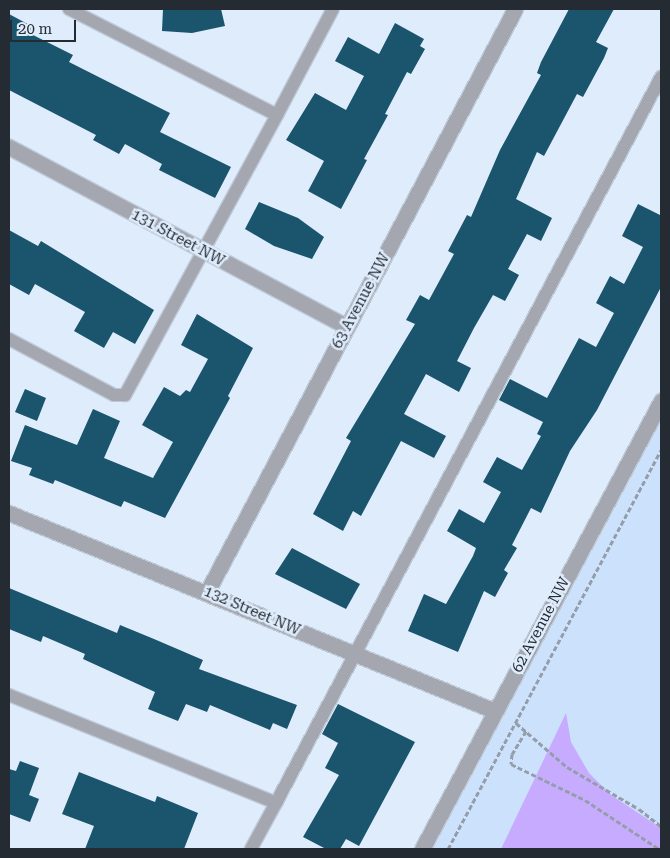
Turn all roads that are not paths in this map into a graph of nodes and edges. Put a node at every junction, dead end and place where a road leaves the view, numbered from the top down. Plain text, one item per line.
1 (69, 9) edge
2 (333, 9) edge
3 (515, 9) edge
4 (661, 77) edge
5 (277, 115) junction
6 (9, 148) edge
7 (203, 251) junction
8 (347, 327) junction
9 (9, 339) edge
10 (661, 401) edge
11 (9, 513) edge
12 (207, 592) junction
13 (354, 654) junction
14 (9, 695) edge
15 (495, 711) junction
16 (276, 803) junction
17 (251, 849) edge
18 (422, 849) edge

1 - 5 lane
2 - 5 lane
3 - 8 street, 63 Avenue NW
4 - 13 lane
5 - 7 lane
6 - 7 street, 131 Street NW
7 - 8 street, 131 Street NW
7 - 9 lane
8 - 12 street, 63 Avenue NW
10 - 15 street, 62 Avenue NW
11 - 12 street, 132 Street NW
12 - 13 street, 132 Street NW
13 - 15 street, 132 Street NW
13 - 16 lane
14 - 16 lane
15 - 18 street, 62 Avenue NW
16 - 17 lane

